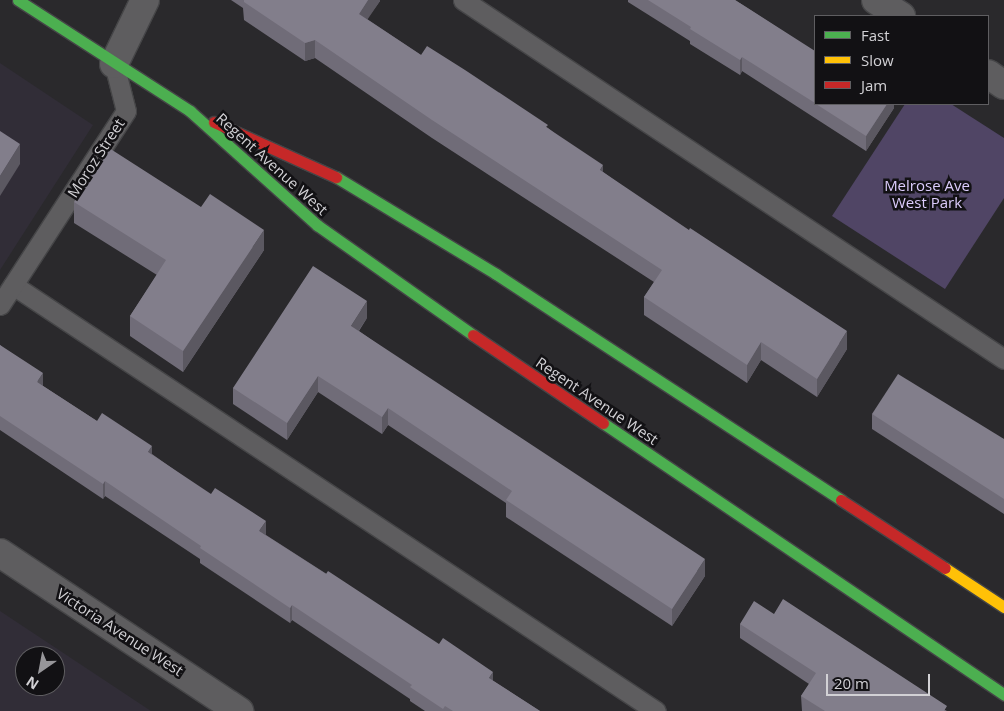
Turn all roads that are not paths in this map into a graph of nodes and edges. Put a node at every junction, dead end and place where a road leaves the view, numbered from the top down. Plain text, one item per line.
1 (18, 0) edge
2 (145, 0) edge
3 (463, 0) edge
4 (876, 0) edge
5 (899, 15) edge
6 (114, 64) junction
7 (989, 75) edge
8 (1004, 85) edge
9 (190, 112) junction
10 (13, 285) junction
11 (0, 305) edge
12 (1004, 359) edge
13 (0, 553) edge
14 (1004, 607) edge
15 (1004, 695) edge
16 (239, 711) edge
17 (656, 711) edge

1 - 6 main road, Regent Avenue West
2 - 6 street
3 - 12 lane
4 - 5 street
6 - 9 main road, Regent Avenue West
6 - 10 lane, Moroz Street
7 - 8 street
9 - 14 main road, Regent Avenue West
9 - 15 main road, Regent Avenue West
10 - 11 lane, Moroz Street
10 - 17 lane
13 - 16 street, Victoria Avenue West

